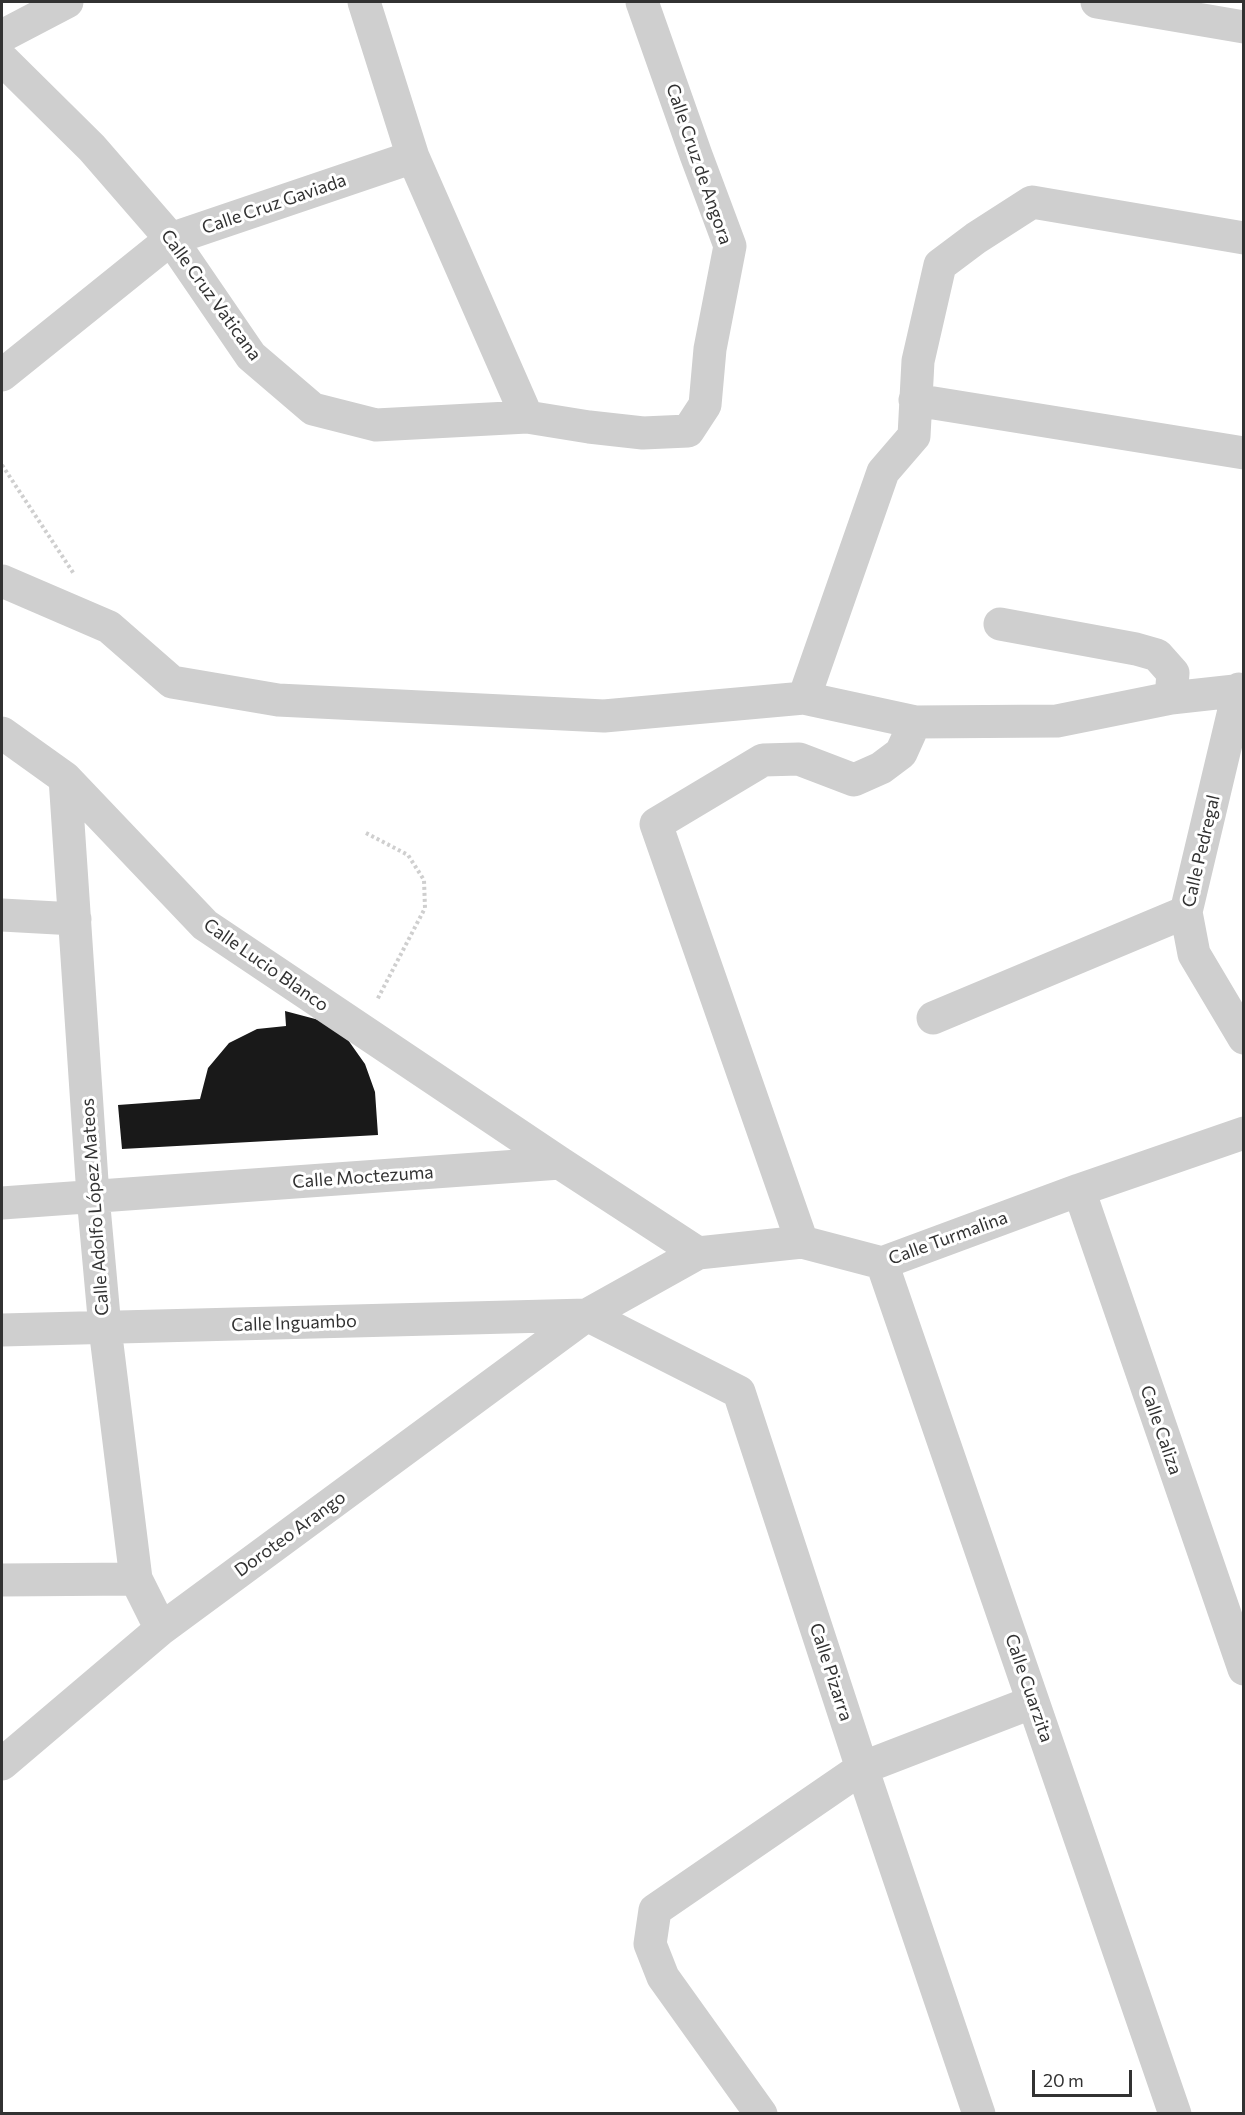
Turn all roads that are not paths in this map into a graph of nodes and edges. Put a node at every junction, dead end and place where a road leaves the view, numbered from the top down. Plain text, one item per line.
1 (67, 2) edge
2 (364, 2) edge
3 (642, 2) edge
4 (1097, 2) edge
5 (1244, 27) edge
6 (2, 36) edge
7 (2, 59) edge
8 (413, 157) junction
9 (1244, 238) edge
10 (171, 239) junction
11 (2, 375) edge
12 (915, 400) junction
13 (527, 417) junction
14 (688, 430) joint
15 (1244, 453) edge
16 (2, 581) edge
17 (1000, 624) dead end
18 (1241, 690) edge
19 (804, 698) junction
20 (1172, 698) junction
21 (915, 722) junction
22 (2, 733) edge
23 (65, 778) junction
24 (1186, 912) junction
25 (2, 915) edge
26 (75, 919) junction
27 (933, 1018) dead end
28 (1244, 1038) edge
29 (1244, 1133) edge
30 (560, 1163) junction
31 (1079, 1190) junction
32 (93, 1196) junction
33 (2, 1203) edge
34 (802, 1242) junction
35 (698, 1253) junction
36 (882, 1263) junction
37 (587, 1315) junction
38 (105, 1328) junction
39 (2, 1330) edge
40 (136, 1579) junction
41 (2, 1580) edge
42 (161, 1629) junction
43 (1244, 1669) edge
44 (1033, 1702) junction
45 (2, 1764) edge
46 (862, 1768) junction
47 (761, 2114) edge
48 (979, 2114) edge
49 (1175, 2114) edge

1 - 6 street
2 - 8 street
3 - 14 street, Calle Cruz de Angora
4 - 5 street
7 - 10 street, Calle Cruz Vaticana
8 - 10 street, Calle Cruz Gaviada
8 - 13 street
9 - 12 street
10 - 11 street, Calle Cruz Gaviada
10 - 13 street, Calle Cruz Vaticana
12 - 15 street
12 - 19 street
13 - 14 street, Calle Cruz Vaticana
16 - 19 street
17 - 20 street
18 - 20 street
18 - 24 street, Calle Pedregal
19 - 21 street
20 - 21 street
21 - 34 street
22 - 23 street, Calle Lucio Blanco
23 - 26 street, Calle Adolfo López Mateos
23 - 30 street, Calle Lucio Blanco
24 - 27 street
24 - 28 street, Calle Pedregal
25 - 26 street
26 - 32 street, Calle Adolfo López Mateos
29 - 31 street, Calle Turmalina
30 - 32 street, Calle Moctezuma
30 - 35 street
31 - 36 street, Calle Turmalina
31 - 43 street, Calle Caliza
32 - 33 street, Calle Moctezuma
32 - 38 street, Calle Adolfo López Mateos
34 - 35 street, Calle Turmalina
34 - 36 street, Calle Turmalina
35 - 37 street, Calle Turmalina
36 - 44 street, Calle Cuarzita
37 - 38 street, Calle Inguambo
37 - 42 street, Doroteo Arango
37 - 46 street, Calle Pizarra
38 - 39 street, Calle Inguambo
38 - 40 street, Calle Adolfo López Mateos
40 - 41 street
40 - 42 street, Calle Adolfo López Mateos
42 - 45 street, Doroteo Arango
44 - 46 street
44 - 49 street, Calle Cuarzita
46 - 47 street
46 - 48 street, Calle Pizarra

